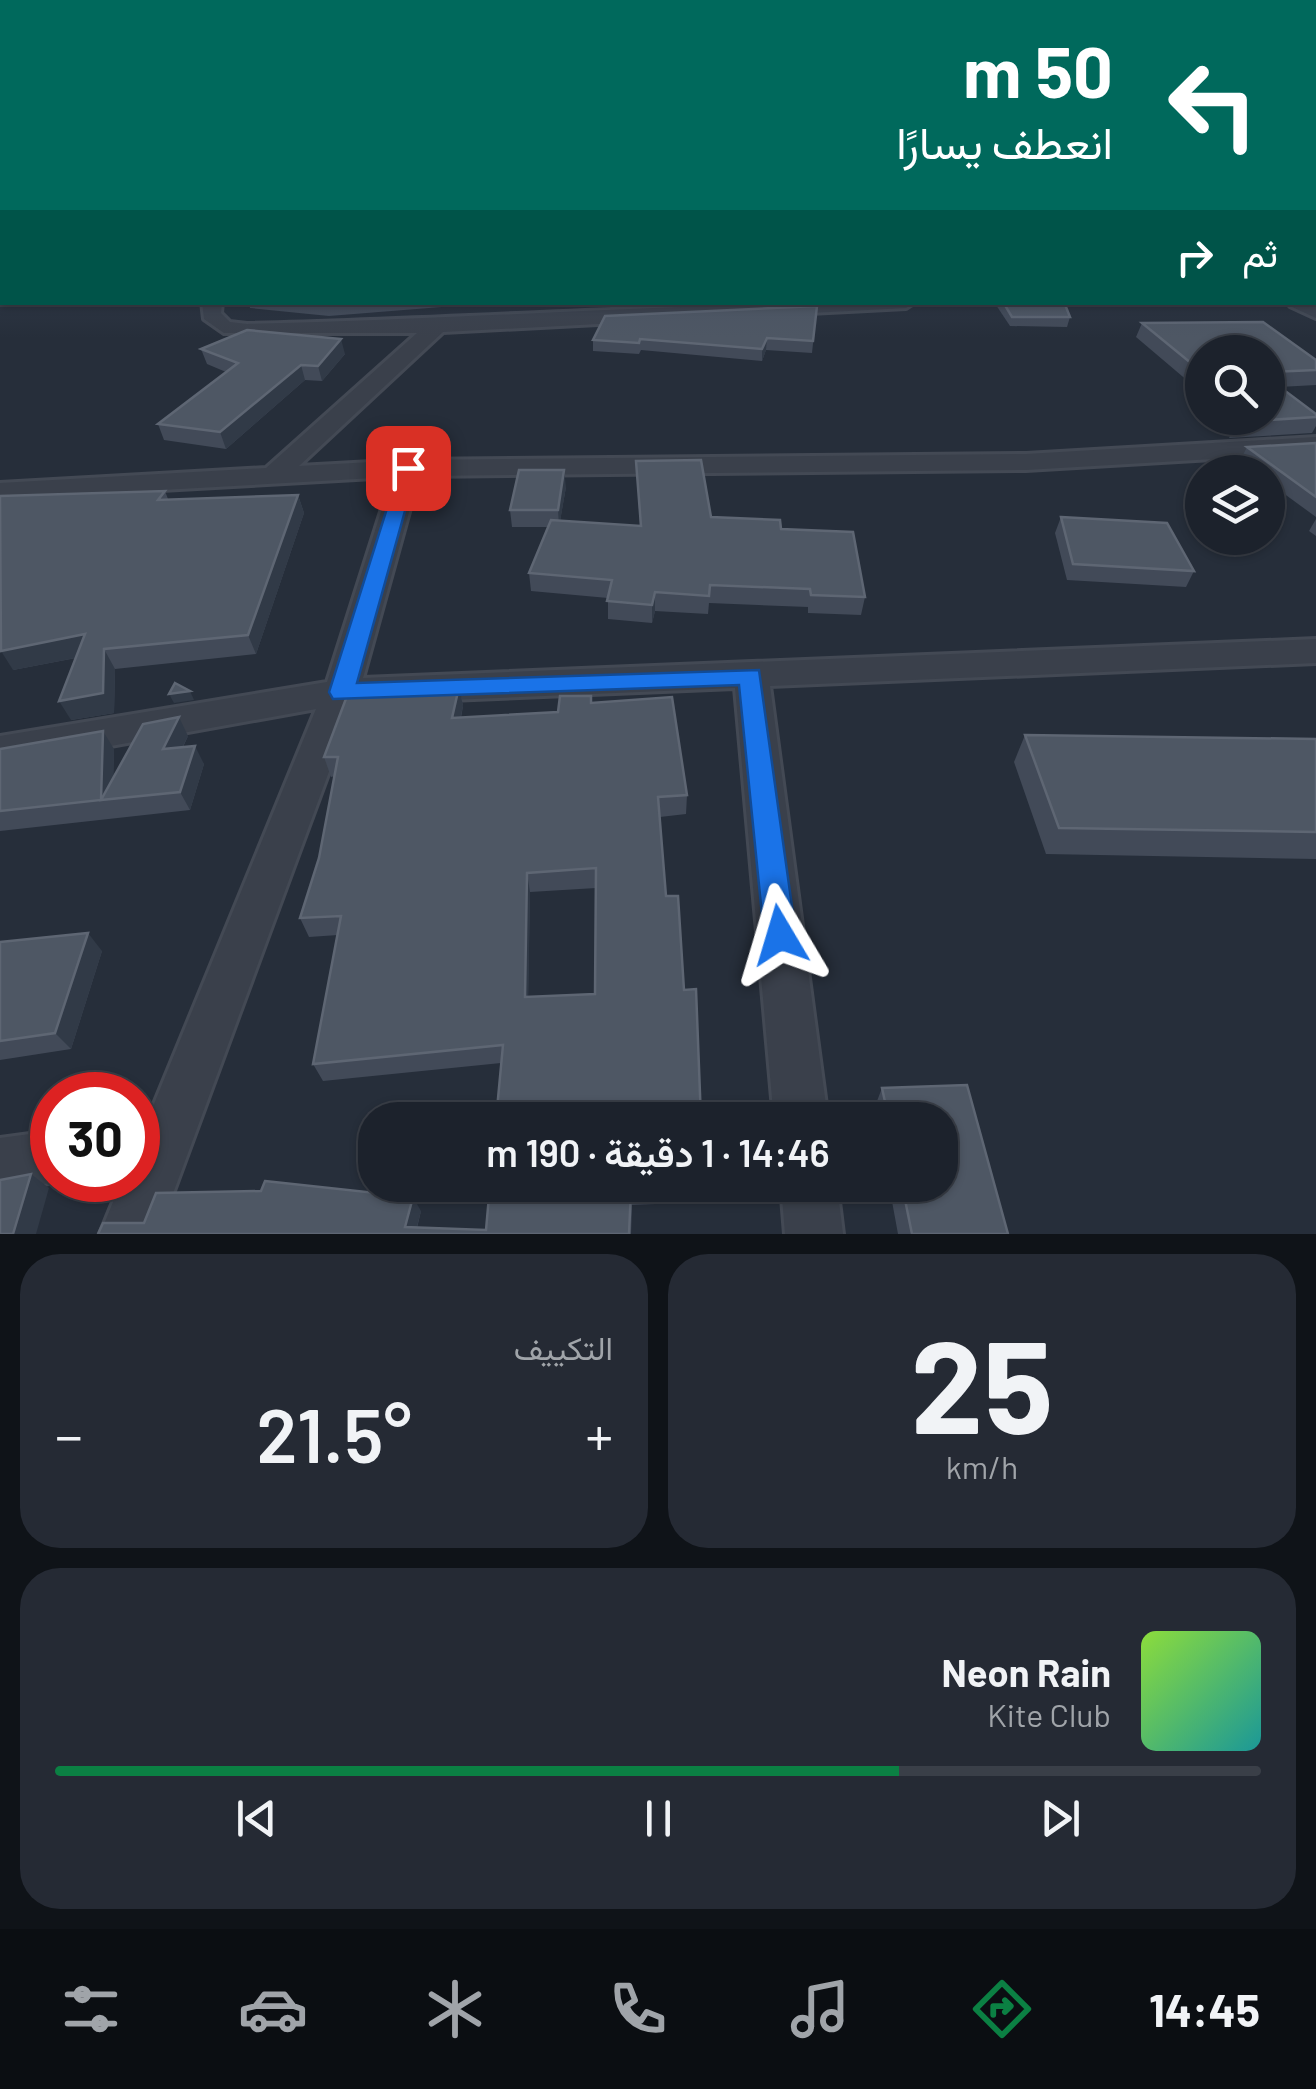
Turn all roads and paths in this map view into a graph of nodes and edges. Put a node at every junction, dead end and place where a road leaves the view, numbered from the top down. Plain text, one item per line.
1 (212, 305) edge
2 (805, 305) edge
3 (559, 310) edge
4 (437, 326) junction
5 (1316, 445) edge
6 (408, 468) junction
7 (275, 474) junction
8 (0, 490) edge
9 (1316, 651) edge
10 (751, 676) junction
11 (342, 692) junction
12 (0, 751) edge
13 (800, 1102) edge
14 (160, 1123) edge
15 (30, 1161) edge
16 (0, 1165) edge
17 (137, 1202) edge
18 (811, 1202) edge
19 (129, 1234) edge
20 (814, 1234) edge

1 - 4 street
2 - 3 street
3 - 4 street
4 - 7 street
5 - 6 street
6 - 7 street
6 - 11 street
7 - 8 street
9 - 10 street
10 - 11 street
10 - 13 street
11 - 12 street
11 - 14 street
15 - 16 street
17 - 19 street
18 - 20 street

